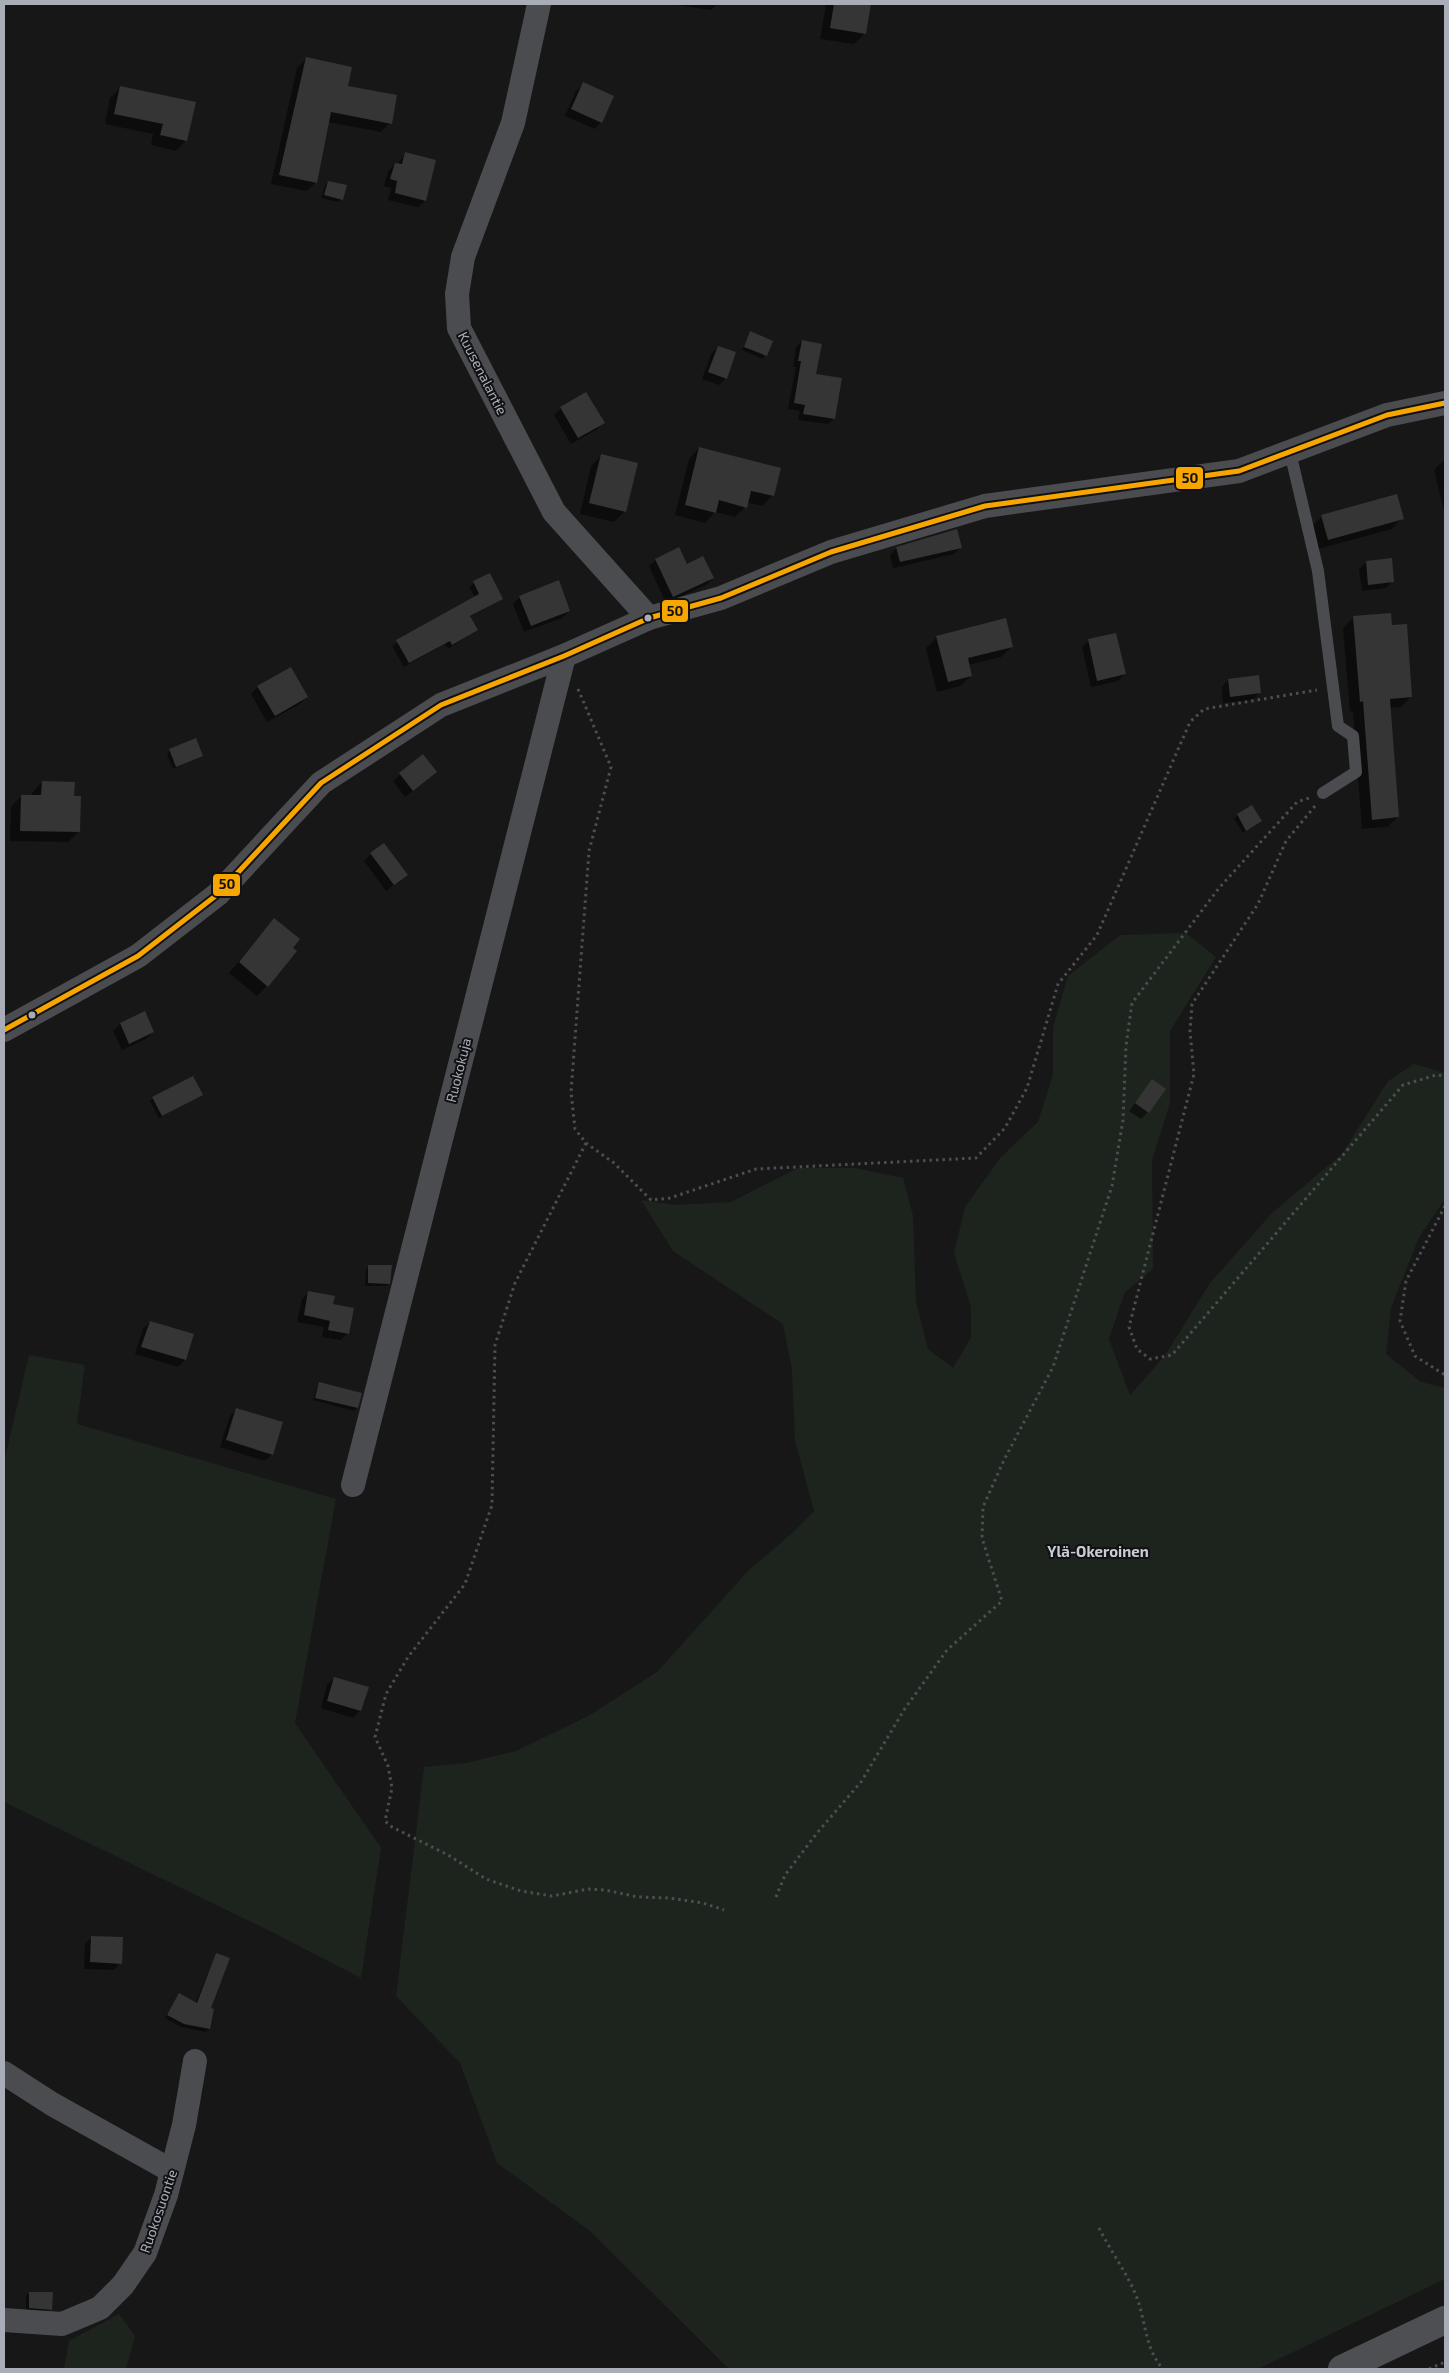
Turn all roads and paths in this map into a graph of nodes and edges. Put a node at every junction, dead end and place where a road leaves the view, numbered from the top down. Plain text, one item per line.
1 (539, 4) edge
2 (1445, 403) edge
3 (1290, 452) junction
4 (649, 618) junction
5 (564, 656) junction
6 (1332, 688) junction
7 (1323, 794) junction
8 (4, 1030) edge
9 (1445, 1076) edge
10 (586, 1143) junction
11 (1445, 1206) edge
12 (1445, 1375) edge
13 (353, 1485) dead end
14 (776, 1897) dead end
15 (724, 1910) dead end
16 (195, 2060) dead end
17 (4, 2073) edge
18 (172, 2171) junction
19 (1099, 2228) dead end
20 (4, 2320) edge
21 (1445, 2320) edge
22 (1445, 2362) edge
23 (1163, 2369) edge
24 (1342, 2369) edge
25 (1429, 2369) edge

1 - 4 street, Kuusenalantie
2 - 3 street
3 - 4 street
3 - 6 lane
4 - 5 street
5 - 8 street
5 - 10 path
5 - 13 street, Ruokokuja
6 - 7 lane
6 - 10 path
7 - 9 path
7 - 14 path
10 - 15 path
11 - 12 path
16 - 18 street, Ruokosuontie
17 - 18 street
18 - 20 street, Ruokosuontie
19 - 23 path
21 - 24 main road
22 - 25 path

